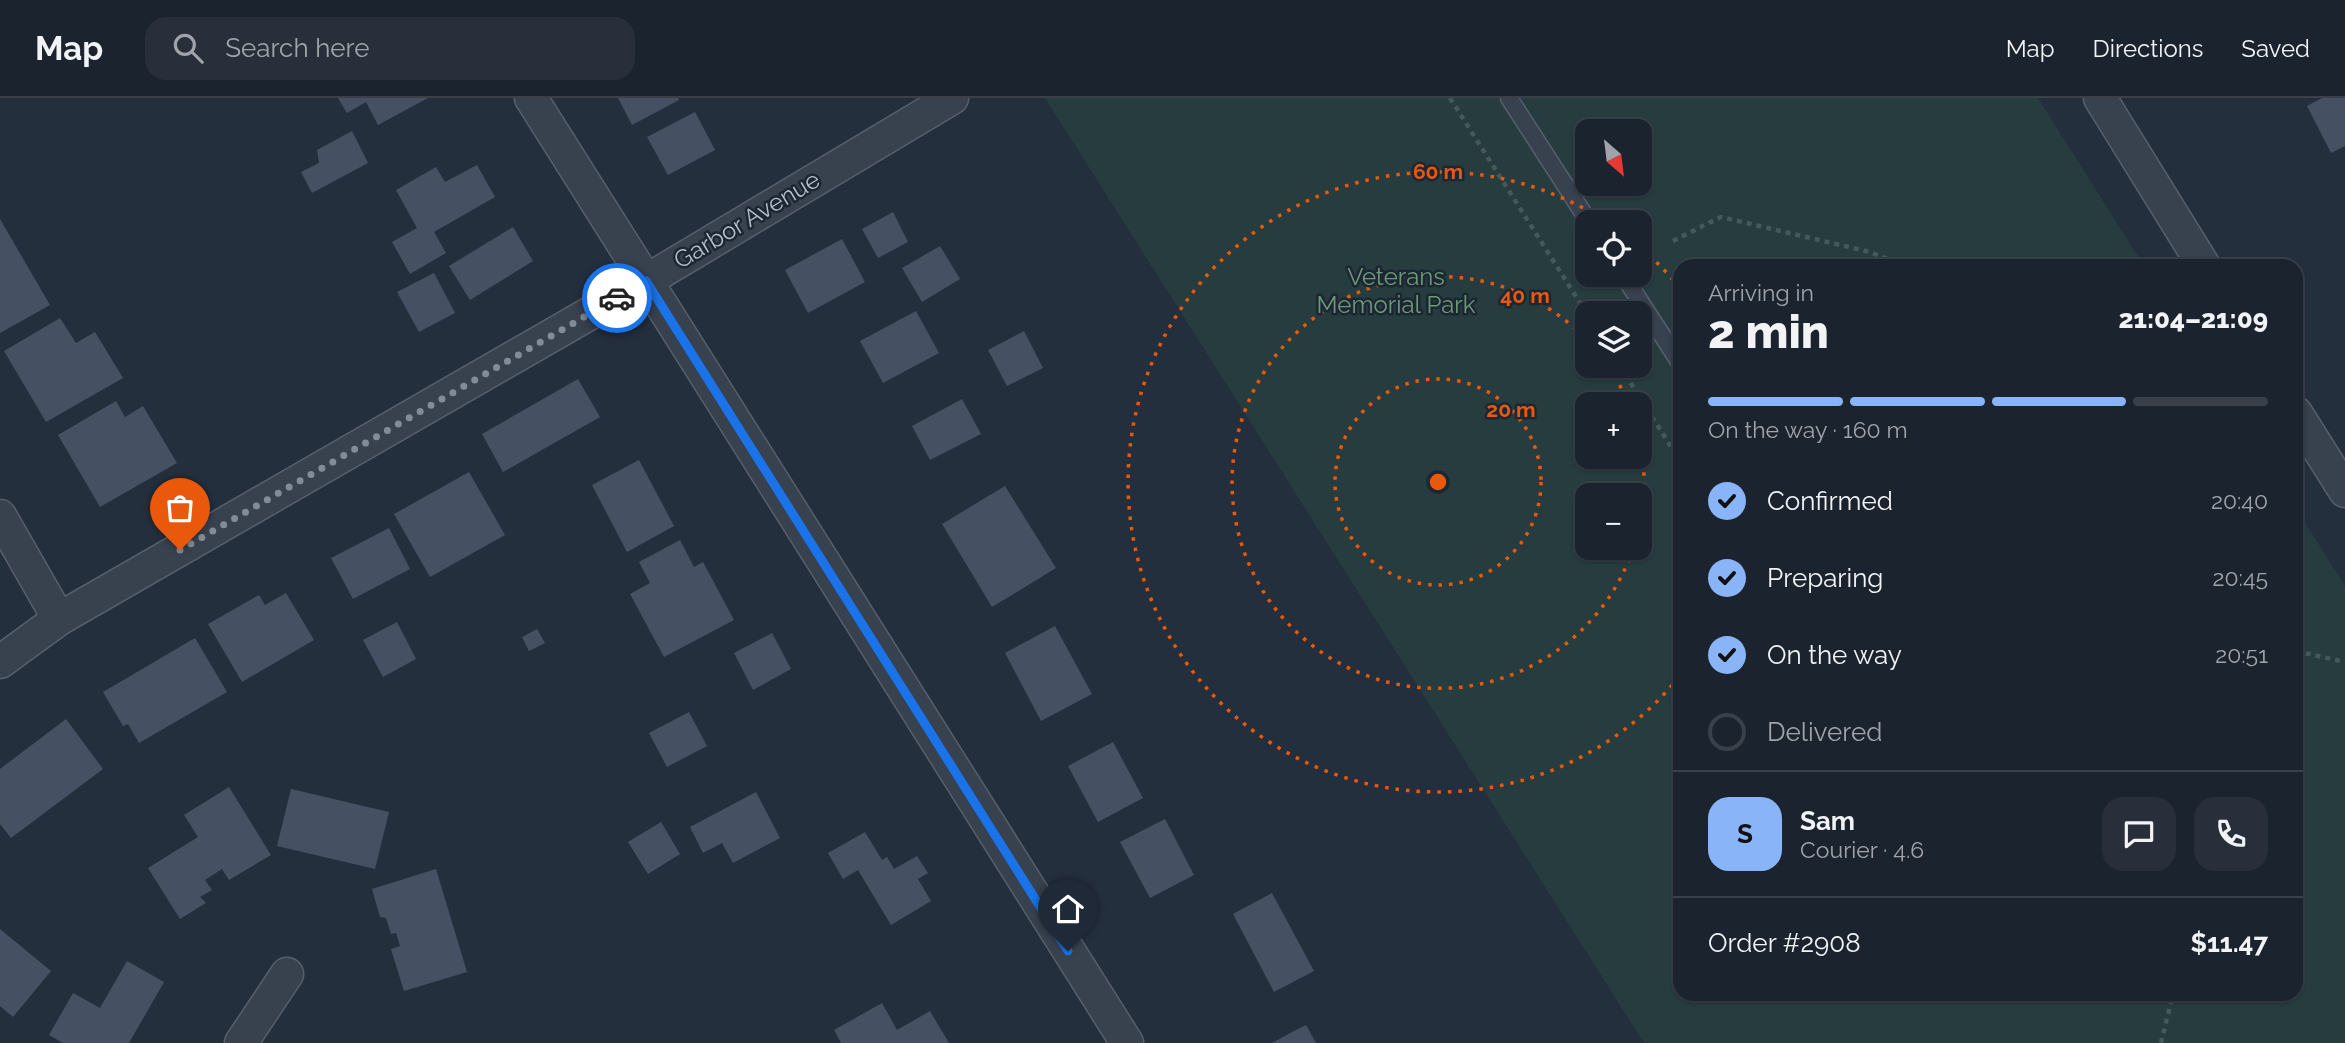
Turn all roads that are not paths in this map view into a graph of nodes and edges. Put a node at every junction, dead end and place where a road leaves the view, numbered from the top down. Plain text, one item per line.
1 (531, 98) edge
2 (952, 98) edge
3 (1509, 98) edge
4 (2100, 98) edge
5 (1581, 210) edge
6 (2200, 259) edge
7 (646, 281) junction
8 (1631, 287) edge
9 (1673, 352) edge
10 (2303, 424) edge
11 (2345, 491) edge
12 (0, 516) edge
13 (59, 619) junction
14 (0, 662) edge
15 (287, 974) dead end
16 (242, 1043) edge
17 (1126, 1043) edge

1 - 7 street
2 - 7 street, Garbor Avenue
3 - 5 lane
4 - 6 street
7 - 13 street, Garbor Avenue
7 - 17 street
8 - 9 lane
10 - 11 street
12 - 13 street
13 - 14 street, Garbor Avenue
15 - 16 street

